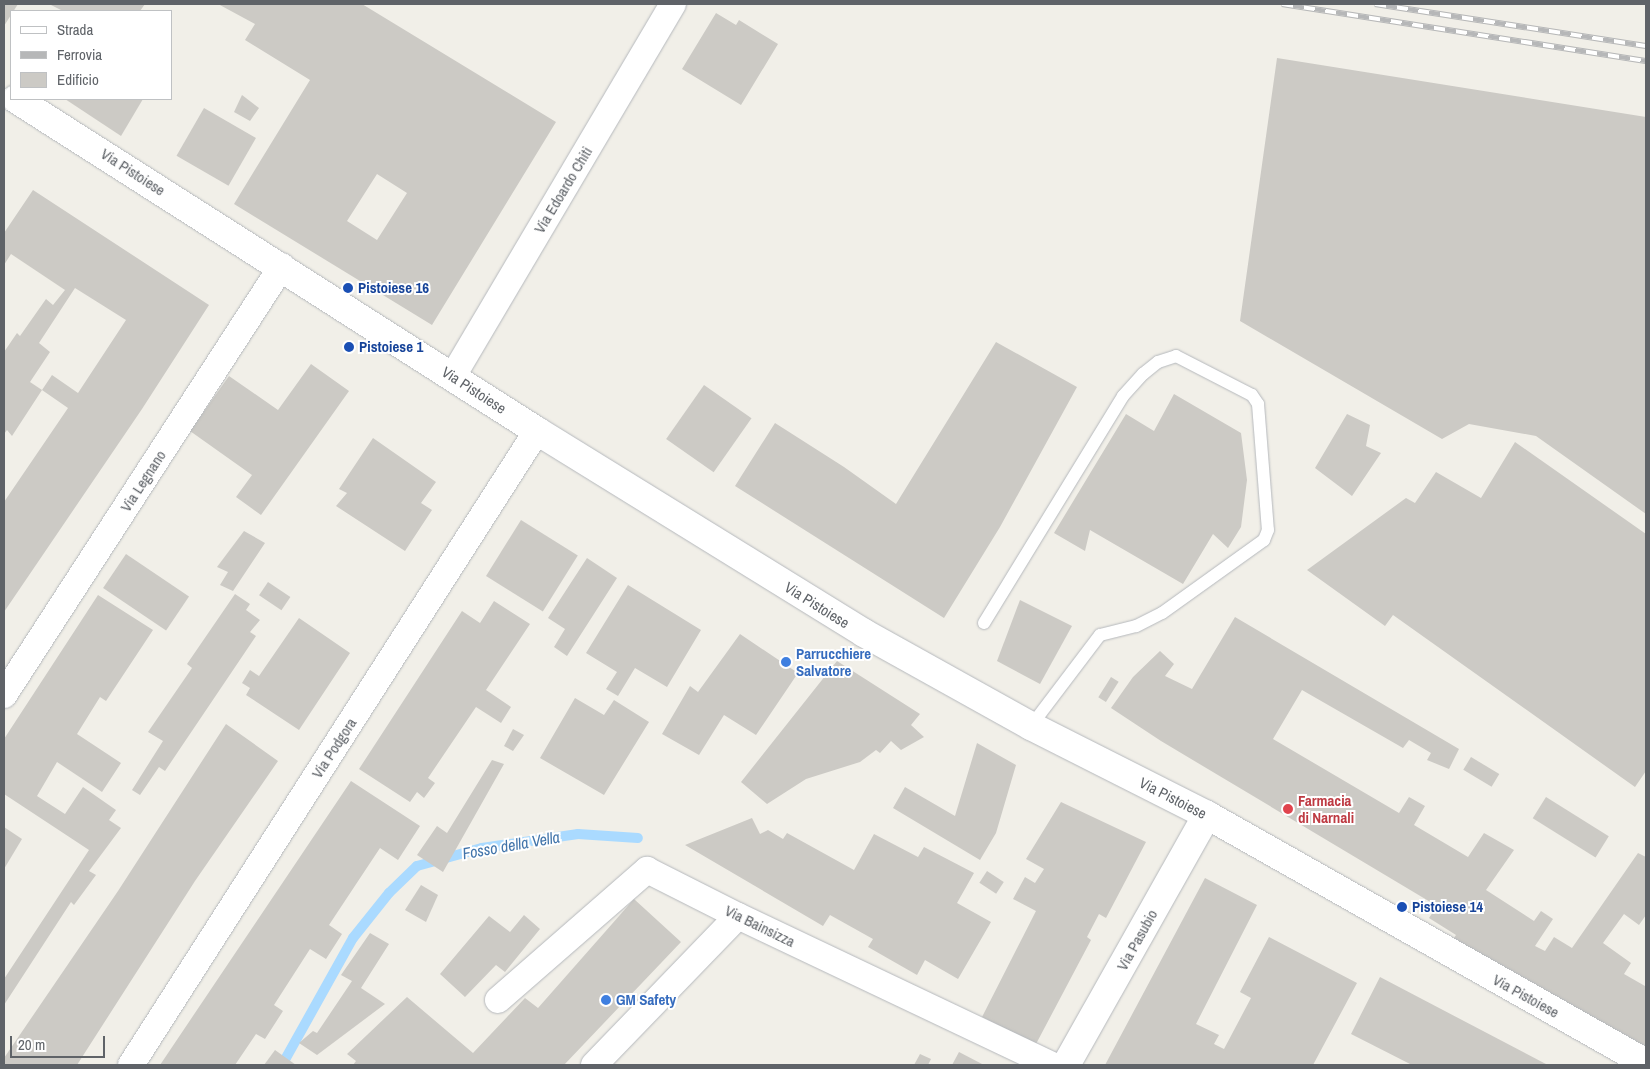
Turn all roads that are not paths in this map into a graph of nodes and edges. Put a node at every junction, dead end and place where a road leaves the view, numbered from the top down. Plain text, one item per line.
1 (673, 4) edge
2 (18, 100) edge
3 (282, 266) junction
4 (453, 376) junction
5 (537, 431) junction
6 (984, 623) dead end
7 (11, 667) edge
8 (4, 695) edge
9 (1031, 726) junction
10 (1207, 815) junction
11 (738, 916) junction
12 (498, 1000) dead end
13 (1646, 1063) edge
14 (131, 1065) edge
15 (594, 1065) edge
16 (1052, 1065) edge
17 (1066, 1065) edge

1 - 4 street, Via Edoardo Chiti
2 - 3 main road, Via Pistoiese
3 - 4 main road, Via Pistoiese
3 - 7 street, Via Legnano
4 - 5 main road, Via Pistoiese
5 - 9 main road, Via Pistoiese
5 - 14 street, Via Podgora
6 - 9 lane
7 - 8 street, Via Legnano
9 - 10 main road, Via Pistoiese
10 - 13 main road, Via Pistoiese
10 - 17 main road, Via Pasubio
11 - 12 street, Via Bainsizza
11 - 15 street
11 - 16 street, Via Bainsizza

